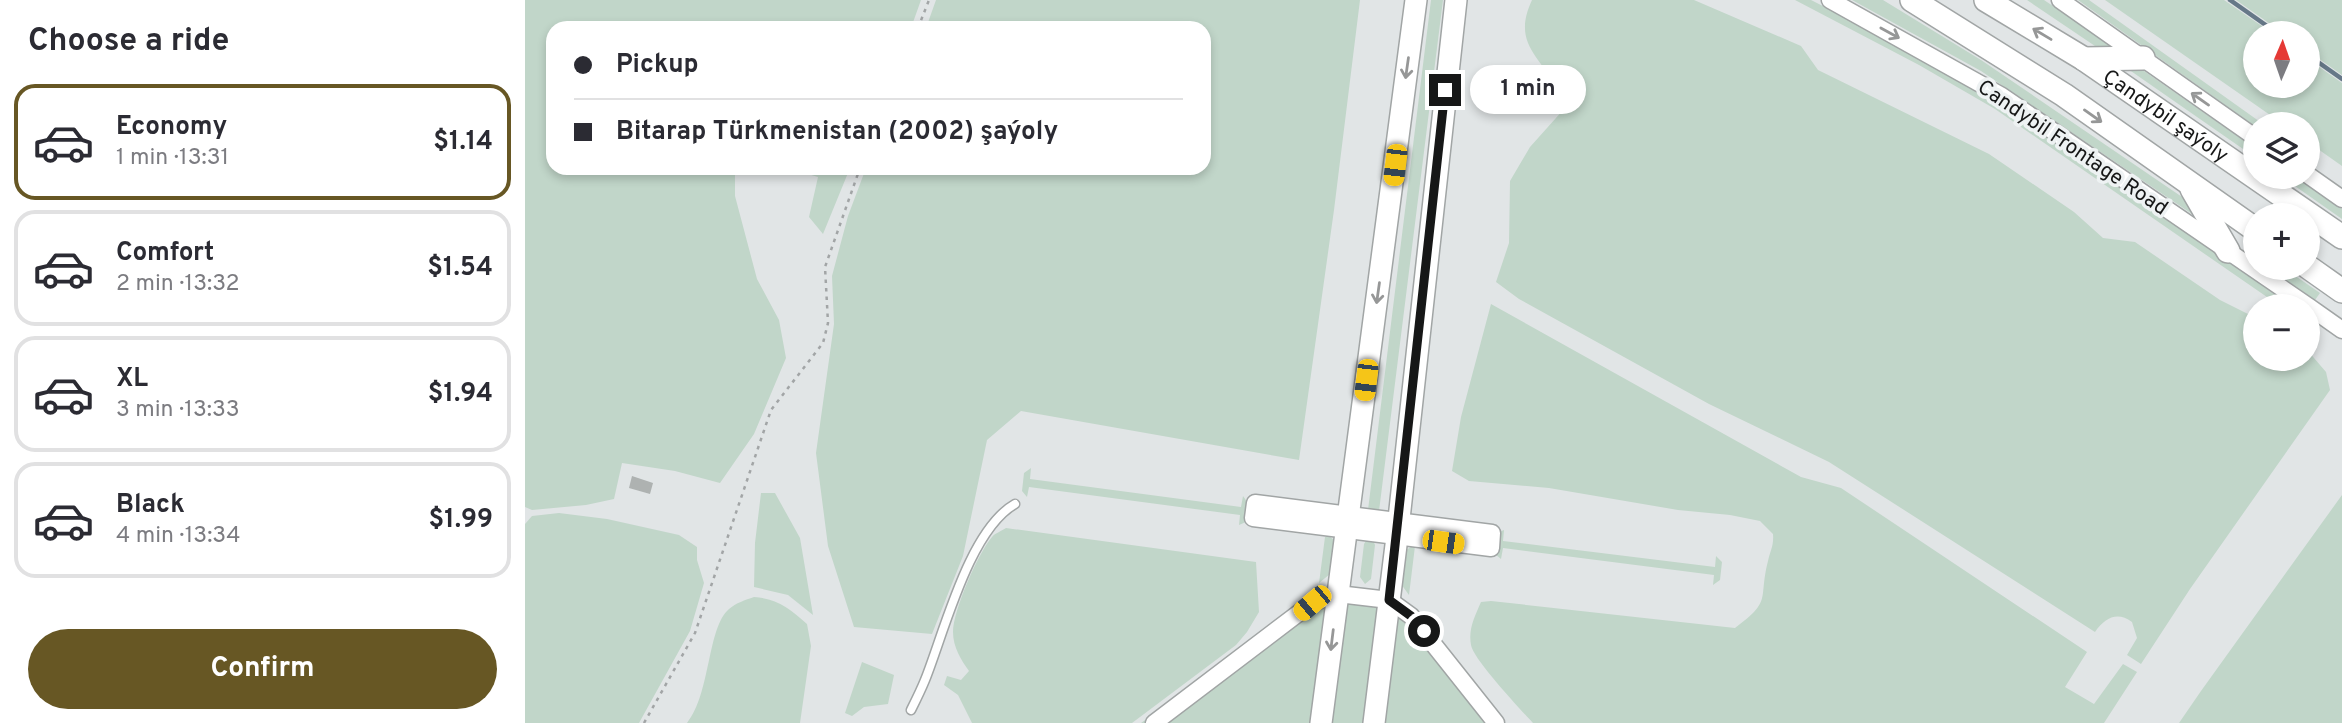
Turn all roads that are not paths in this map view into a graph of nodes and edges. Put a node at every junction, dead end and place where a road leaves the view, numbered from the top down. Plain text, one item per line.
1 (1409, 0) edge
2 (1416, 0) edge
3 (1456, 0) edge
4 (1468, 0) edge
5 (1830, 0) edge
6 (1912, 0) edge
7 (1986, 0) edge
8 (2060, 0) edge
9 (1412, 30) junction
10 (1451, 36) junction
11 (2143, 58) junction
12 (2084, 59) junction
13 (2243, 129) edge
14 (2189, 183) junction
15 (2320, 183) edge
16 (2342, 199) edge
17 (2243, 221) edge
18 (2342, 237) edge
19 (2228, 251) junction
20 (2320, 275) edge
21 (2342, 291) edge
22 (2291, 294) edge
23 (2320, 314) edge
24 (2342, 330) edge
25 (1015, 504) dead end
26 (1347, 522) junction
27 (1398, 529) junction
28 (1338, 594) junction
29 (1389, 600) junction
30 (911, 710) dead end
31 (1154, 723) edge
32 (1321, 723) edge
33 (1374, 723) edge
34 (1496, 723) edge

1 - 9 street
2 - 9 street
3 - 10 street
4 - 10 street
5 -> 19 street, Candybil Frontage Road
6 -> 14 main road, Çandybil şaýoly
12 -> 7 main road, Çandybil şaýoly
8 - 11 street
9 -> 26 street
10 - 27 street
11 - 12 main road
13 -> 11 street
12 - 18 main road, Çandybil şaýoly
14 - 17 main road, Çandybil şaýoly
14 - 19 main road
15 - 16 street
19 - 22 street, Candybil Frontage Road
20 - 21 main road
23 - 24 street, Candybil Frontage Road
25 - 30 lane
26 - 26 street
26 - 27 street
26 - 28 street
27 - 27 street
27 - 29 street
28 - 29 street
28 - 31 street
28 -> 32 street
29 - 33 street
29 - 34 street

